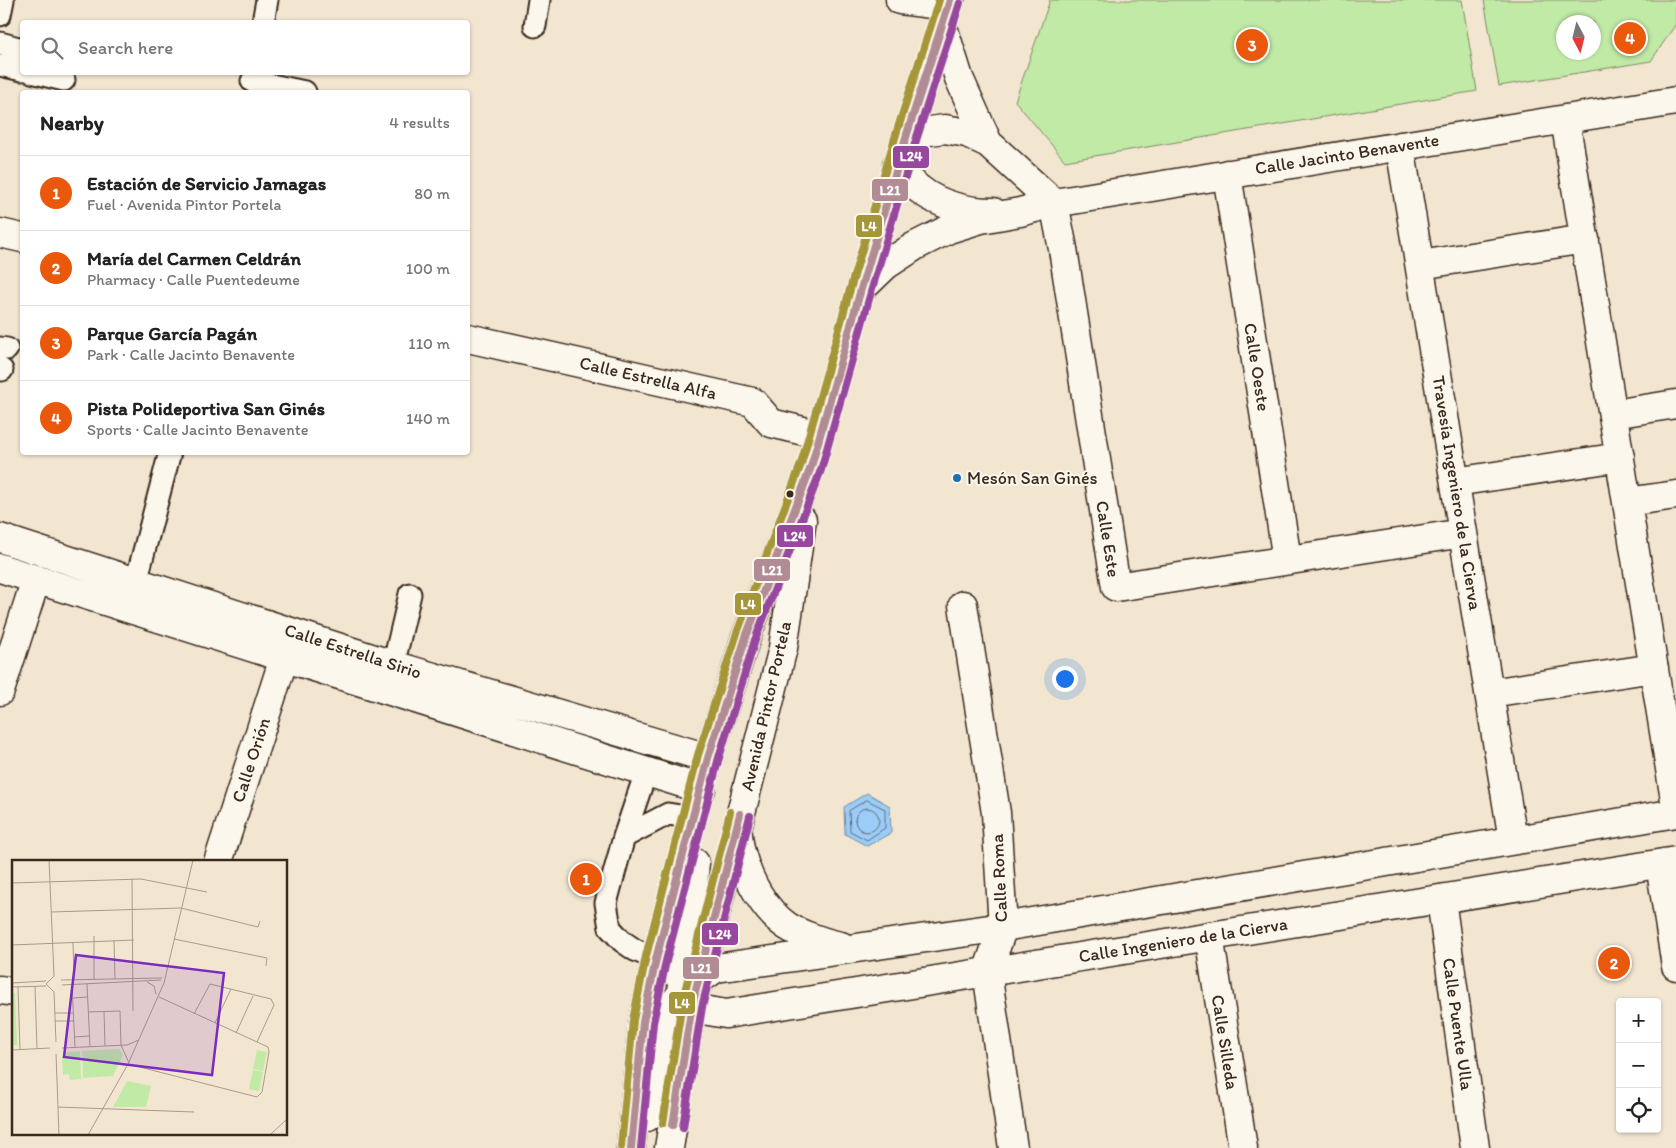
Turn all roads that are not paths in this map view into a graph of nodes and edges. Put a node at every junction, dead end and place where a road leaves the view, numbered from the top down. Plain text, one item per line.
1 (2, 0) edge
2 (267, 0) edge
3 (539, 0) edge
4 (900, 0) edge
5 (947, 10) edge
6 (0, 14) edge
7 (263, 20) edge
8 (535, 26) dead end
9 (0, 44) edge
10 (20, 49) edge
11 (0, 65) edge
12 (20, 70) edge
13 (44, 75) edge
14 (64, 80) dead end
15 (252, 82) edge
16 (295, 90) edge
17 (1676, 101) edge
18 (1565, 119) junction
19 (907, 134) junction
20 (988, 142) junction
21 (1400, 146) junction
22 (898, 165) junction
23 (1227, 174) junction
24 (1054, 203) junction
25 (1020, 212) junction
26 (0, 233) edge
27 (20, 238) edge
28 (1585, 239) junction
29 (1420, 265) junction
30 (861, 289) junction
31 (470, 338) edge
32 (1676, 404) edge
33 (1613, 414) junction
34 (820, 435) junction
35 (169, 455) edge
36 (1620, 457) junction
37 (810, 467) junction
38 (1455, 482) junction
39 (1676, 495) edge
40 (1627, 502) junction
41 (1463, 532) junction
42 (0, 538) edge
43 (1287, 560) junction
44 (0, 568) edge
45 (36, 579) junction
46 (136, 581) junction
47 (410, 594) dead end
48 (963, 605) dead end
49 (129, 609) junction
50 (284, 658) junction
51 (1654, 668) junction
52 (390, 677) junction
53 (0, 692) edge
54 (1490, 693) junction
55 (708, 758) junction
56 (646, 772) junction
57 (701, 789) junction
58 (1676, 806) edge
59 (1676, 813) edge
60 (693, 818) junction
61 (737, 826) junction
62 (624, 837) junction
63 (1513, 840) junction
64 (219, 860) edge
65 (1668, 862) edge
66 (1441, 899) junction
67 (1003, 927) junction
68 (1209, 936) junction
69 (850, 948) junction
70 (656, 959) junction
71 (1676, 966) edge
72 (987, 972) junction
73 (690, 992) junction
74 (631, 1148) edge
75 (639, 1148) edge
76 (669, 1148) edge
77 (1013, 1148) edge
78 (1242, 1148) edge
79 (1476, 1148) edge

1 - 6 lane
2 - 7 lane
3 - 8 lane
4 - 5 street
5 - 19 street, Avenida Pintor Portela
5 - 20 street
9 - 10 lane
11 - 12 lane
13 - 14 lane
15 - 16 lane
17 - 18 street, Calle Jacinto Benavente
18 - 21 street, Calle Jacinto Benavente
18 - 28 street
19 - 20 street
19 - 22 street, Avenida Pintor Portela
20 - 24 street
21 - 23 street, Calle Jacinto Benavente
21 - 29 street, Travesía Ingeniero de la Cierva
22 - 25 street, Calle Jacinto Benavente
22 - 30 street, Avenida Pintor Portela
23 - 24 street, Calle Jacinto Benavente
23 - 43 street, Calle Oeste
24 - 25 street, Calle Jacinto Benavente
24 - 43 street, Calle Este
25 - 30 street, Calle Jacinto Benavente
26 - 27 street
28 - 29 street
28 - 33 street
29 - 38 street, Travesía Ingeniero de la Cierva
30 - 34 street, Avenida Pintor Portela
31 - 34 street, Calle Estrella Alfa
32 - 33 street
33 - 36 street
34 - 37 street, Avenida Pintor Portela
35 - 46 lane
36 - 38 street
36 - 40 street
37 - 55 street, Avenida Pintor Portela
37 - 61 street, Avenida Pintor Portela
38 - 41 street, Travesía Ingeniero de la Cierva
39 - 40 street
40 - 51 street
41 - 43 street, Calle Este
41 - 54 street, Travesía Ingeniero de la Cierva
42 - 46 street, Calle Estrella Sirio
44 - 45 street, Calle Estrella Sirio
45 - 49 street, Calle Estrella Sirio
45 - 53 street
46 - 49 lane
46 - 52 street, Calle Estrella Sirio
47 - 52 lane
48 - 67 street, Calle Roma
49 - 50 street, Calle Estrella Sirio
50 - 52 street, Calle Estrella Sirio
50 - 64 street, Calle Orión
51 - 54 street
51 - 58 street
52 - 55 street, Calle Estrella Sirio
52 - 56 street, Calle Estrella Sirio
54 - 63 street, Travesía Ingeniero de la Cierva
55 - 57 street, Avenida Pintor Portela
56 - 57 street, Calle Estrella Sirio
56 - 62 lane
57 - 60 street, Avenida Pintor Portela
57 - 73 street
59 - 63 street
60 - 62 lane
60 - 70 street, Avenida Pintor Portela
61 - 69 street
61 - 73 street, Avenida Pintor Portela
62 - 70 lane
63 - 67 street
65 - 66 street, Calle Ingeniero de la Cierva
65 - 71 street
66 - 68 street, Calle Ingeniero de la Cierva
66 - 79 street, Calle Puente Ulla
67 - 69 street
67 - 72 street, Calle Roma
68 - 72 street, Calle Ingeniero de la Cierva
68 - 78 street, Calle Silleda
69 - 73 street
70 - 74 street, Avenida Pintor Portela
72 - 73 street, Calle Ingeniero de la Cierva
72 - 77 street, Calle Roma
73 - 75 street
73 - 76 street, Avenida Pintor Portela

